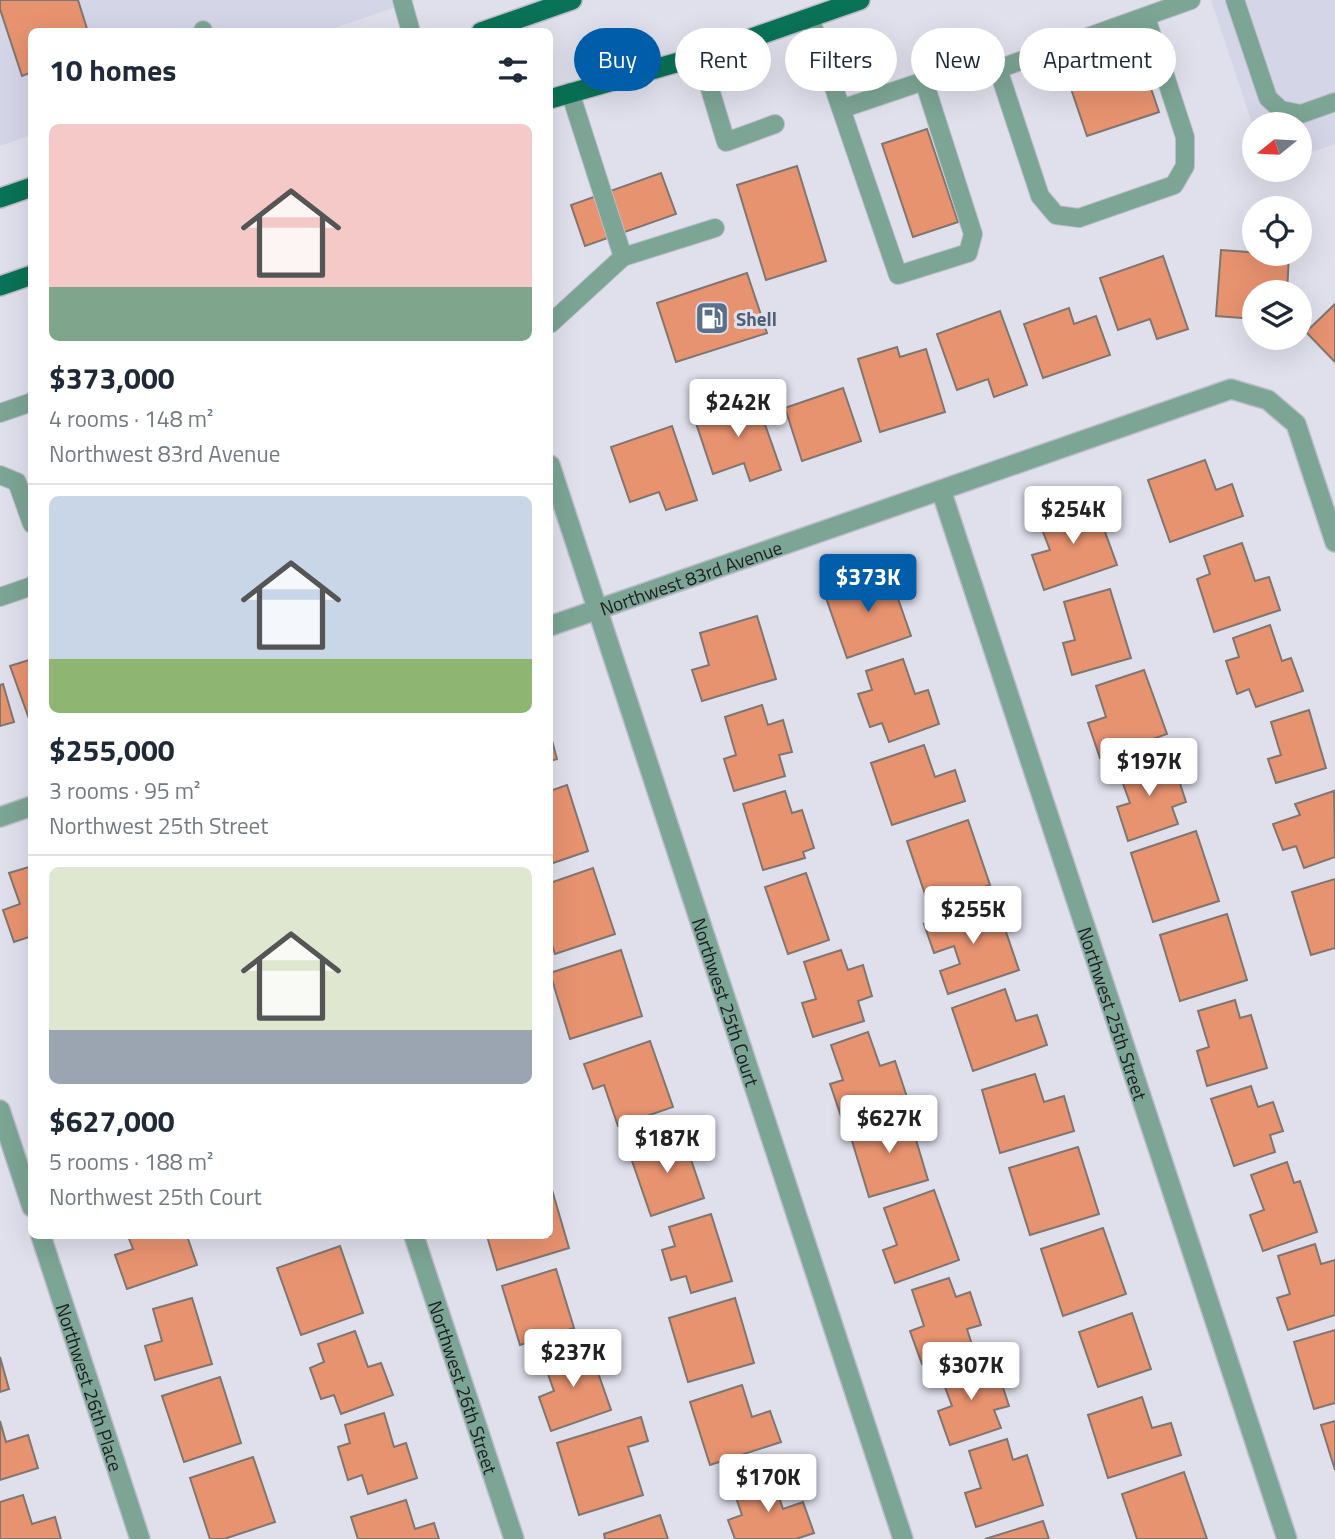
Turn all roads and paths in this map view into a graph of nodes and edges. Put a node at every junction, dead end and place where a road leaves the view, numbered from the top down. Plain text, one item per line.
1 (402, 0) edge
2 (572, 0) edge
3 (860, 0) edge
4 (1192, 0) edge
5 (1235, 0) edge
6 (1146, 17) junction
7 (810, 18) junction
8 (410, 28) edge
9 (492, 28) edge
10 (771, 31) edge
11 (675, 63) edge
12 (711, 91) edge
13 (570, 92) junction
14 (553, 98) edge
15 (1335, 102) edge
16 (841, 109) junction
17 (775, 124) dead end
18 (28, 188) edge
19 (0, 198) edge
20 (715, 228) dead end
21 (623, 257) junction
22 (28, 276) edge
23 (0, 286) edge
24 (553, 321) edge
25 (28, 403) edge
26 (0, 413) edge
27 (553, 474) edge
28 (0, 475) edge
29 (941, 489) junction
30 (28, 513) edge
31 (1335, 542) edge
32 (28, 587) edge
33 (0, 597) edge
34 (596, 610) junction
35 (553, 625) edge
36 (28, 807) edge
37 (0, 817) edge
38 (0, 1110) edge
39 (28, 1195) edge
40 (42, 1239) edge
41 (415, 1239) edge
42 (140, 1539) edge
43 (514, 1539) edge
44 (903, 1539) edge
45 (1287, 1539) edge

1 - 8 lane
2 - 9 main road
3 - 7 main road
4 - 6 lane
5 - 15 lane
6 - 6 lane
7 - 10 main road
7 - 16 lane
11 - 13 main road
12 - 17 lane
13 - 14 main road
13 - 21 lane
16 - 16 lane
18 - 19 main road
20 - 21 lane
21 - 24 lane
22 - 23 main road
25 - 26 lane
27 - 34 street, Northwest 25th Court
28 - 30 lane
29 - 31 street, Northwest 83rd Avenue
29 - 34 street, Northwest 83rd Avenue
29 - 45 street, Northwest 25th Street
32 - 33 lane
34 - 35 street, Northwest 83rd Avenue
34 - 44 street, Northwest 25th Court
36 - 37 street
38 - 39 street
40 - 42 street, Northwest 26th Place
41 - 43 street, Northwest 26th Street

